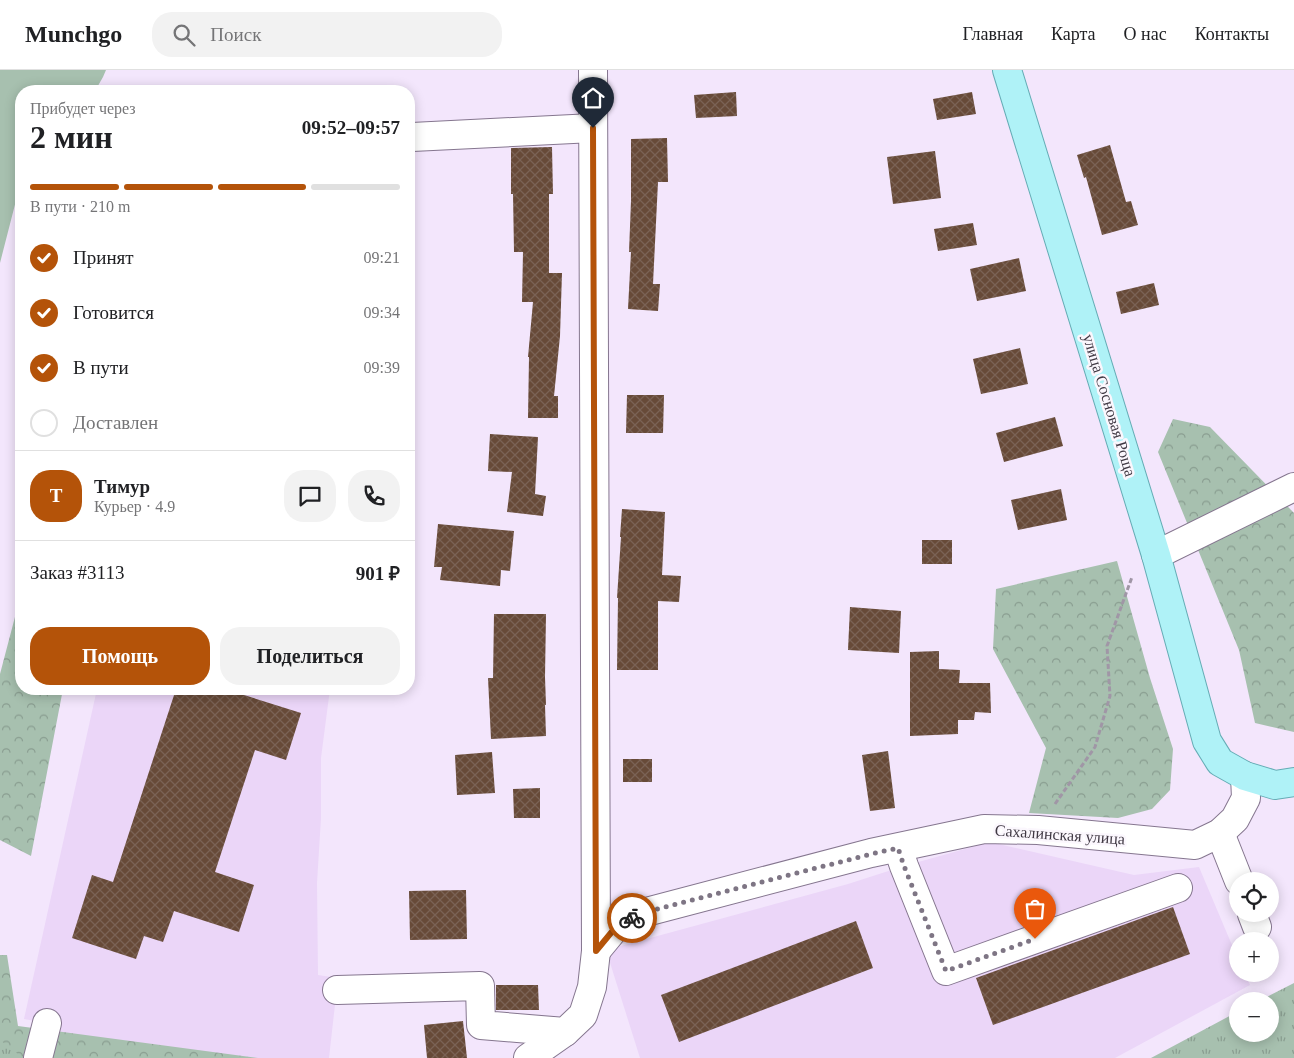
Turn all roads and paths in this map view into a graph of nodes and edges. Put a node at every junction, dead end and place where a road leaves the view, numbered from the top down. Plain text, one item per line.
1 (593, 70) edge
2 (1007, 70) edge
3 (593, 128) junction
4 (415, 137) edge
5 (1294, 487) edge
6 (1156, 555) junction
7 (1133, 575) dead end
8 (1245, 776) junction
9 (1294, 782) edge
10 (1038, 830) junction
11 (1220, 834) junction
12 (898, 848) junction
13 (1235, 872) edge
14 (1178, 888) dead end
15 (596, 951) junction
16 (337, 990) dead end
17 (47, 1023) dead end
18 (565, 1032) junction
19 (38, 1058) edge
20 (528, 1058) edge

1 - 3 street
2 - 6 main road, улица Сосновая Роща
3 - 4 street
3 - 15 street
5 - 6 street
6 - 8 main road, улица Сосновая Роща
7 - 10 path
8 - 9 main road, улица Сосновая Роща
8 - 11 street, Сахалинская улица
10 - 11 street, Сахалинская улица
10 - 12 street, Сахалинская улица
11 - 13 street
12 - 14 street
12 - 15 street, Сахалинская улица
15 - 18 street
16 - 18 street
17 - 19 street
18 - 20 street

